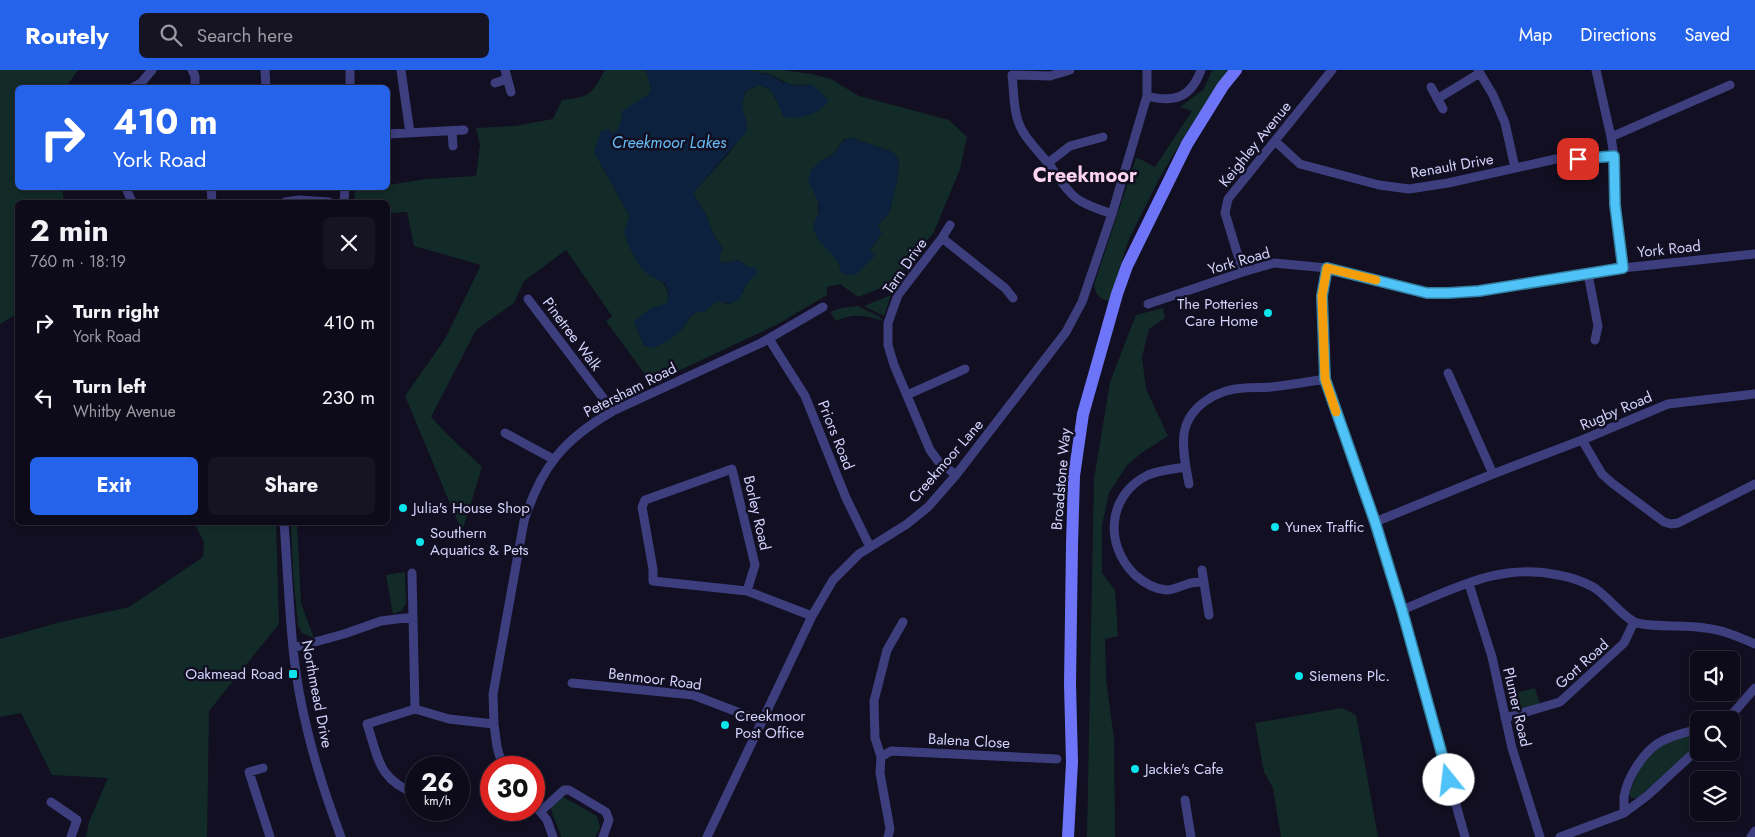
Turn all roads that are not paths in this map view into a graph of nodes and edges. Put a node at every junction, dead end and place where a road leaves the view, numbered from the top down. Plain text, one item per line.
1 (152, 70) edge
2 (192, 70) edge
3 (265, 70) edge
4 (350, 70) edge
5 (401, 70) edge
6 (1070, 70) edge
7 (1147, 70) edge
8 (1201, 70) edge
9 (1236, 70) edge
10 (1332, 70) edge
11 (1596, 70) edge
12 (1479, 72) edge
13 (506, 74) edge
14 (495, 83) dead end
15 (137, 85) edge
16 (195, 85) edge
17 (266, 85) edge
18 (350, 85) edge
19 (1730, 85) dead end
20 (1431, 87) dead end
21 (511, 92) dead end
22 (1147, 96) junction
23 (1437, 99) junction
24 (1443, 109) dead end
25 (464, 130) dead end
26 (452, 131) junction
27 (410, 133) junction
28 (390, 134) edge
29 (1103, 137) dead end
30 (1612, 137) junction
31 (1275, 141) junction
32 (453, 146) dead end
33 (1614, 156) junction
34 (1048, 163) junction
35 (1515, 168) junction
36 (1112, 214) junction
37 (950, 226) dead end
38 (942, 238) junction
39 (1755, 254) edge
40 (1327, 268) junction
41 (1623, 268) junction
42 (1243, 272) junction
43 (1588, 274) junction
44 (1013, 298) dead end
45 (528, 299) dead end
46 (1148, 304) dead end
47 (823, 307) dead end
48 (769, 339) junction
49 (1595, 340) dead end
50 (965, 369) dead end
51 (1448, 373) dead end
52 (1325, 379) junction
53 (1755, 394) edge
54 (908, 395) junction
55 (612, 411) junction
56 (505, 433) dead end
57 (1582, 440) junction
58 (553, 459) junction
59 (1186, 467) junction
60 (1493, 474) junction
61 (956, 475) junction
62 (1189, 484) dead end
63 (1755, 484) edge
64 (1375, 522) junction
65 (284, 525) edge
66 (870, 547) junction
67 (1202, 570) dead end
68 (412, 573) dead end
69 (1204, 582) junction
70 (1469, 584) junction
71 (747, 591) junction
72 (1402, 610) junction
73 (1210, 615) dead end
74 (413, 616) junction
75 (812, 616) junction
76 (903, 622) dead end
77 (1634, 622) junction
78 (1755, 644) edge
79 (293, 648) junction
80 (572, 683) dead end
81 (1755, 688) edge
82 (415, 709) junction
83 (1735, 711) edge
84 (1505, 718) junction
85 (761, 721) junction
86 (494, 724) junction
87 (1690, 732) edge
88 (500, 756) edge
89 (1690, 756) edge
90 (881, 757) junction
91 (1057, 759) dead end
92 (262, 768) dead end
93 (405, 789) edge
94 (1185, 800) dead end
95 (51, 802) dead end
96 (545, 808) edge
97 (1624, 813) junction
98 (545, 817) edge
99 (1755, 831) edge
100 (71, 837) edge
101 (270, 837) edge
102 (341, 837) edge
103 (553, 837) edge
104 (602, 837) edge
105 (707, 837) edge
106 (888, 837) edge
107 (1068, 837) edge
108 (1191, 837) edge
109 (1465, 837) edge
110 (1540, 837) edge
111 (1560, 837) edge
112 (1751, 837) edge

1 - 15 street
2 - 16 street
3 - 17 street
4 - 18 street
5 - 27 street
6 - 34 street
7 - 22 street, Creekmoor Lane
8 - 22 street
9 - 107 street, Broadstone Way
10 - 31 street, Keighley Avenue
11 - 30 street
12 - 23 street
12 - 35 street
13 - 14 street
13 - 21 street
19 - 30 street
20 - 23 street
22 - 36 street, Creekmoor Lane
23 - 24 street
25 - 26 street
26 - 27 street
26 - 32 street
27 - 28 street
29 - 34 street
30 - 33 street
31 - 35 street, Renault Drive
31 - 42 street, Keighley Avenue
33 - 35 street, Renault Drive
33 - 41 street
34 - 36 street
36 - 61 street, Creekmoor Lane
37 - 38 street, Tarn Drive
38 - 44 street, Tarn Drive
38 - 54 street, Tarn Drive
39 - 41 street, York Road
40 - 42 street, York Road
40 - 43 street, York Road
40 - 52 street
41 - 43 street, York Road
42 - 46 street, York Road
43 - 49 street
45 - 55 street, Pinetree Walk
47 - 48 street, Petersham Road
48 - 55 street, Petersham Road
48 - 66 street, Priors Road
50 - 54 street
51 - 60 street
52 - 59 street
52 - 64 street
53 - 57 street, Rugby Road
54 - 61 street, Tarn Drive
55 - 58 street, Petersham Road
56 - 58 street
57 - 60 street, Rugby Road
57 - 63 street
58 - 86 street, Petersham Road
59 - 62 street
59 - 69 street
60 - 64 street, Rugby Road
61 - 66 street, Creekmoor Lane
64 - 72 street
65 - 79 street, Northmead Drive
66 - 75 street, Creekmoor Lane
67 - 69 street
68 - 74 street
69 - 73 street
70 - 72 street
70 - 77 street
70 - 84 street, Plumer Road
71 - 71 street, Borley Road
71 - 75 street, Borley Road
72 - 109 street
74 - 79 street
74 - 82 street
75 - 85 street, Creekmoor Lane
76 - 90 street
77 - 78 street
77 - 84 street, Gort Road
79 - 102 street, Northmead Drive
80 - 85 street, Benmoor Road
81 - 83 street
82 - 86 street
82 - 93 street
84 - 110 street, Plumer Road
85 - 105 street, Creekmoor Lane
86 - 88 street, Petersham Road
87 - 97 street
89 - 97 street
90 - 91 street, Balena Close
90 - 106 street
92 - 101 street
94 - 108 street
95 - 100 street
96 - 104 street
97 - 111 street
98 - 103 street
99 - 112 street

